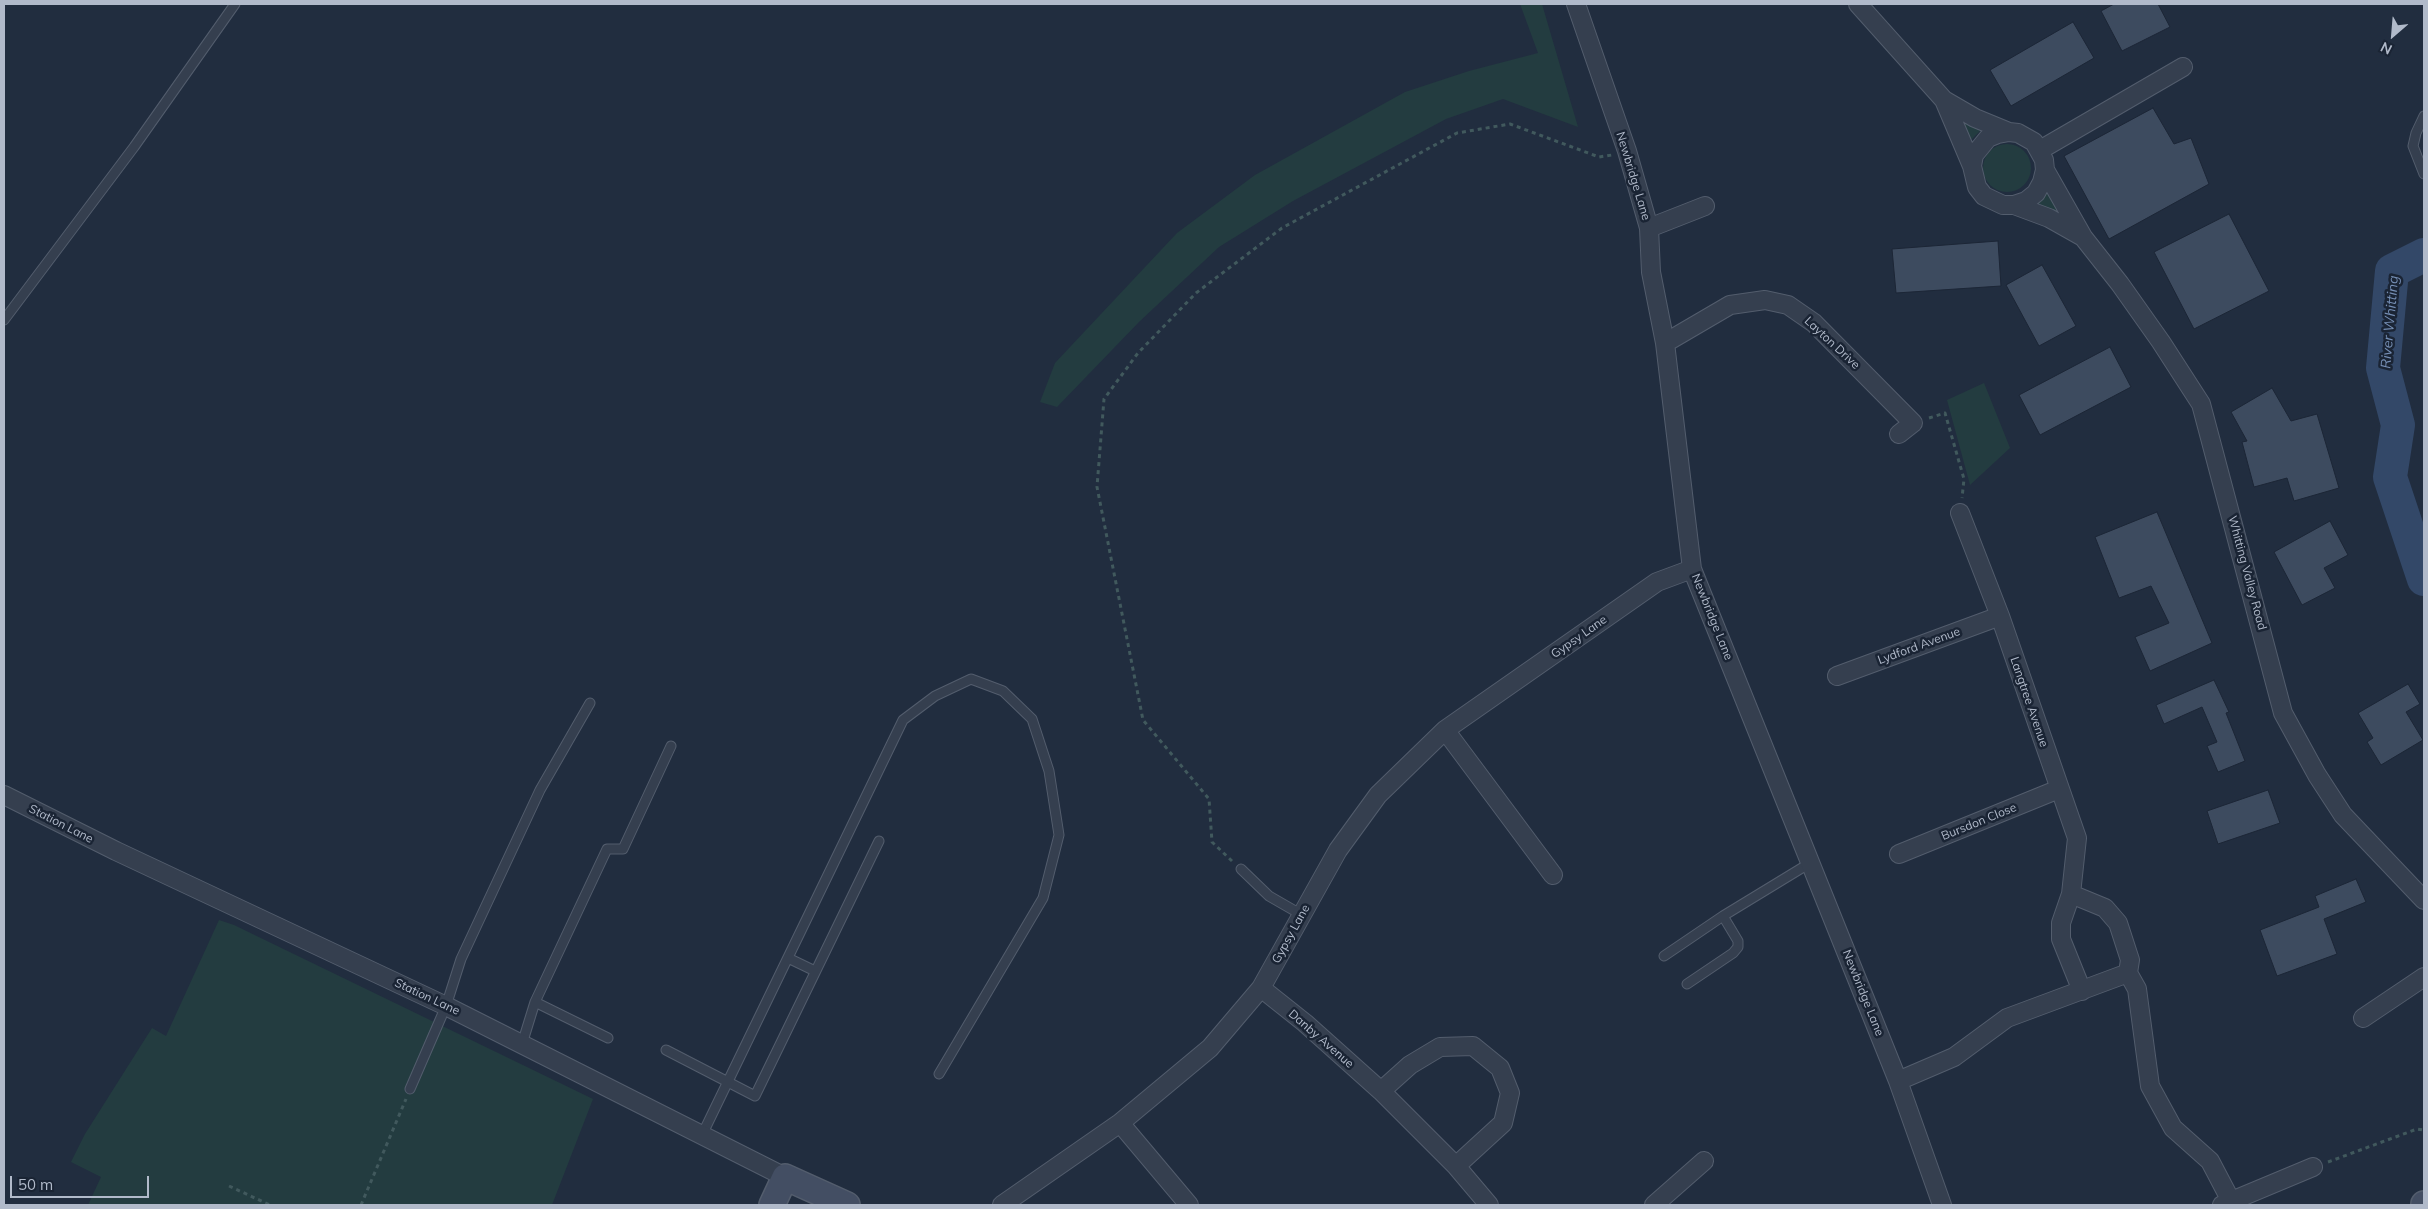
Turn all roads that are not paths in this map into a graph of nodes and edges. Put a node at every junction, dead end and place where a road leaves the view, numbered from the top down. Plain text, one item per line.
1 (235, 4) edge
2 (1576, 4) edge
3 (1858, 4) edge
4 (2183, 67) dead end
5 (1944, 100) junction
6 (2424, 116) edge
7 (2009, 132) junction
8 (2040, 150) junction
9 (1972, 166) junction
10 (2045, 170) junction
11 (2424, 174) edge
12 (2014, 205) junction
13 (1704, 206) dead end
14 (1649, 228) junction
15 (2083, 237) junction
16 (4, 320) edge
17 (1665, 343) junction
18 (1899, 434) dead end
19 (1960, 513) road end
20 (1692, 569) junction
21 (2000, 616) junction
22 (1838, 676) dead end
23 (590, 702) dead end
24 (1445, 730) junction
25 (671, 746) dead end
26 (2059, 790) junction
27 (4, 795) edge
28 (879, 840) dead end
29 (1899, 854) dead end
30 (1810, 863) junction
31 (1241, 869) road end
32 (1553, 875) dead end
33 (2071, 894) junction
34 (2424, 900) edge
35 (1302, 915) junction
36 (1722, 916) junction
37 (1664, 956) dead end
38 (788, 958) junction
39 (815, 971) junction
40 (2128, 973) junction
41 (2424, 977) edge
42 (1687, 984) dead end
43 (1261, 988) junction
44 (2082, 991) junction
45 (536, 1002) junction
46 (446, 1006) junction
47 (2364, 1018) dead end
48 (608, 1038) dead end
49 (522, 1044) junction
50 (666, 1050) dead end
51 (939, 1074) dead end
52 (1898, 1081) junction
53 (728, 1082) junction
54 (410, 1089) road end
55 (1381, 1091) junction
56 (1120, 1123) junction
57 (702, 1135) junction
58 (1704, 1161) dead end
59 (1456, 1166) junction
60 (2313, 1167) road end
61 (785, 1177) junction
62 (2226, 1203) edge
63 (772, 1205) edge
64 (847, 1205) edge
65 (1002, 1205) edge
66 (1189, 1205) edge
67 (1489, 1205) edge
68 (1654, 1205) edge
69 (1942, 1205) edge

1 - 16 lane
2 - 14 street, Newbridge Lane
3 - 5 street, Whitting Valley Road
4 - 8 street
5 - 7 street, Whitting Valley Road
5 - 9 street, Whitting Valley Road
6 - 11 lane
7 - 8 street, Whitting Valley Road
7 - 9 street
8 - 10 street, Whitting Valley Road
9 - 12 street, Whitting Valley Road
10 - 12 street
10 - 15 street, Whitting Valley Road
12 - 15 street, Whitting Valley Road
13 - 14 street
14 - 17 street, Newbridge Lane
15 - 34 street, Whitting Valley Road
17 - 18 street, Layton Drive
17 - 20 street, Newbridge Lane
19 - 21 street, Langtree Avenue
20 - 24 street, Gypsy Lane
20 - 30 street, Newbridge Lane
21 - 22 street, Lydford Avenue
21 - 26 street, Langtree Avenue
23 - 46 lane
24 - 32 street
24 - 35 street, Gypsy Lane
25 - 45 lane
26 - 29 street, Bursdon Close
26 - 33 street, Langtree Avenue
27 - 46 street, Station Lane
28 - 39 lane
30 - 36 lane
30 - 52 street, Newbridge Lane
31 - 35 lane
33 - 40 street
33 - 44 street, Langtree Avenue
35 - 43 street, Gypsy Lane
36 - 37 lane
36 - 42 lane
38 - 39 lane
38 - 51 lane
38 - 53 lane
39 - 53 lane
40 - 44 street
40 - 62 street
41 - 47 street
43 - 55 street, Danby Avenue
43 - 56 street, Gypsy Lane
44 - 52 street
45 - 48 lane
45 - 49 lane
46 - 49 street, Station Lane
46 - 54 lane
49 - 57 street, Station Lane
50 - 53 lane
52 - 69 street, Newbridge Lane
53 - 57 lane
55 - 59 street, Danby Avenue
55 - 59 street
56 - 65 street, Gypsy Lane
56 - 66 street
57 - 61 street, Station Lane
58 - 68 street
59 - 67 street, Danby Avenue
60 - 62 street
61 - 63 street
61 - 64 street, Station Lane

